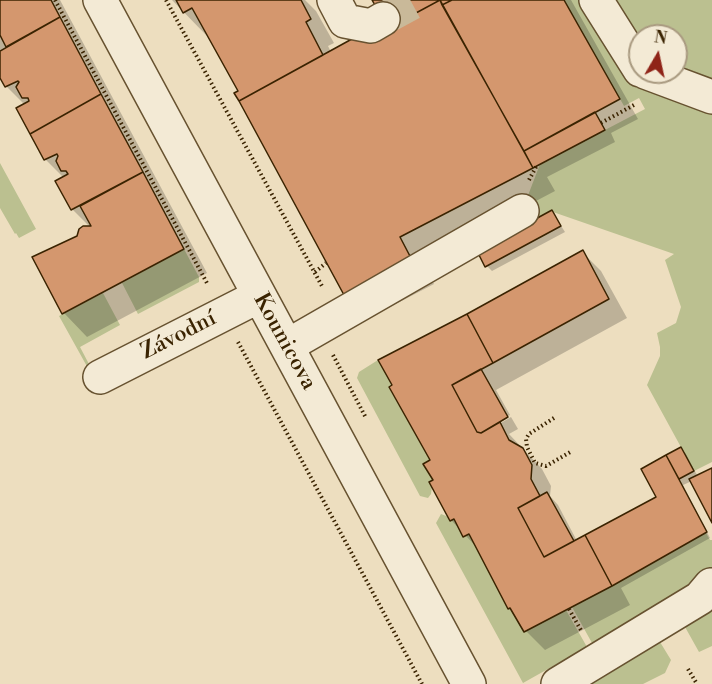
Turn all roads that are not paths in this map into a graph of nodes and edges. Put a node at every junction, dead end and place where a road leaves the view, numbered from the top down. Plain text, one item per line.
1 (100, 0) edge
2 (334, 0) edge
3 (596, 0) edge
4 (383, 19) tunnel mouth
5 (628, 60) edge
6 (653, 84) edge
7 (712, 97) edge
8 (522, 211) dead end
9 (259, 296) junction
10 (288, 346) junction
11 (100, 377) dead end
12 (711, 585) edge
13 (469, 684) edge
14 (558, 684) edge

1 - 9 street, Kounicova
2 - 4 street
3 - 5 street
6 - 7 street
8 - 10 street
9 - 10 street, Kounicova
9 - 11 street, Závodní
10 - 13 street, Kounicova
12 - 14 street

